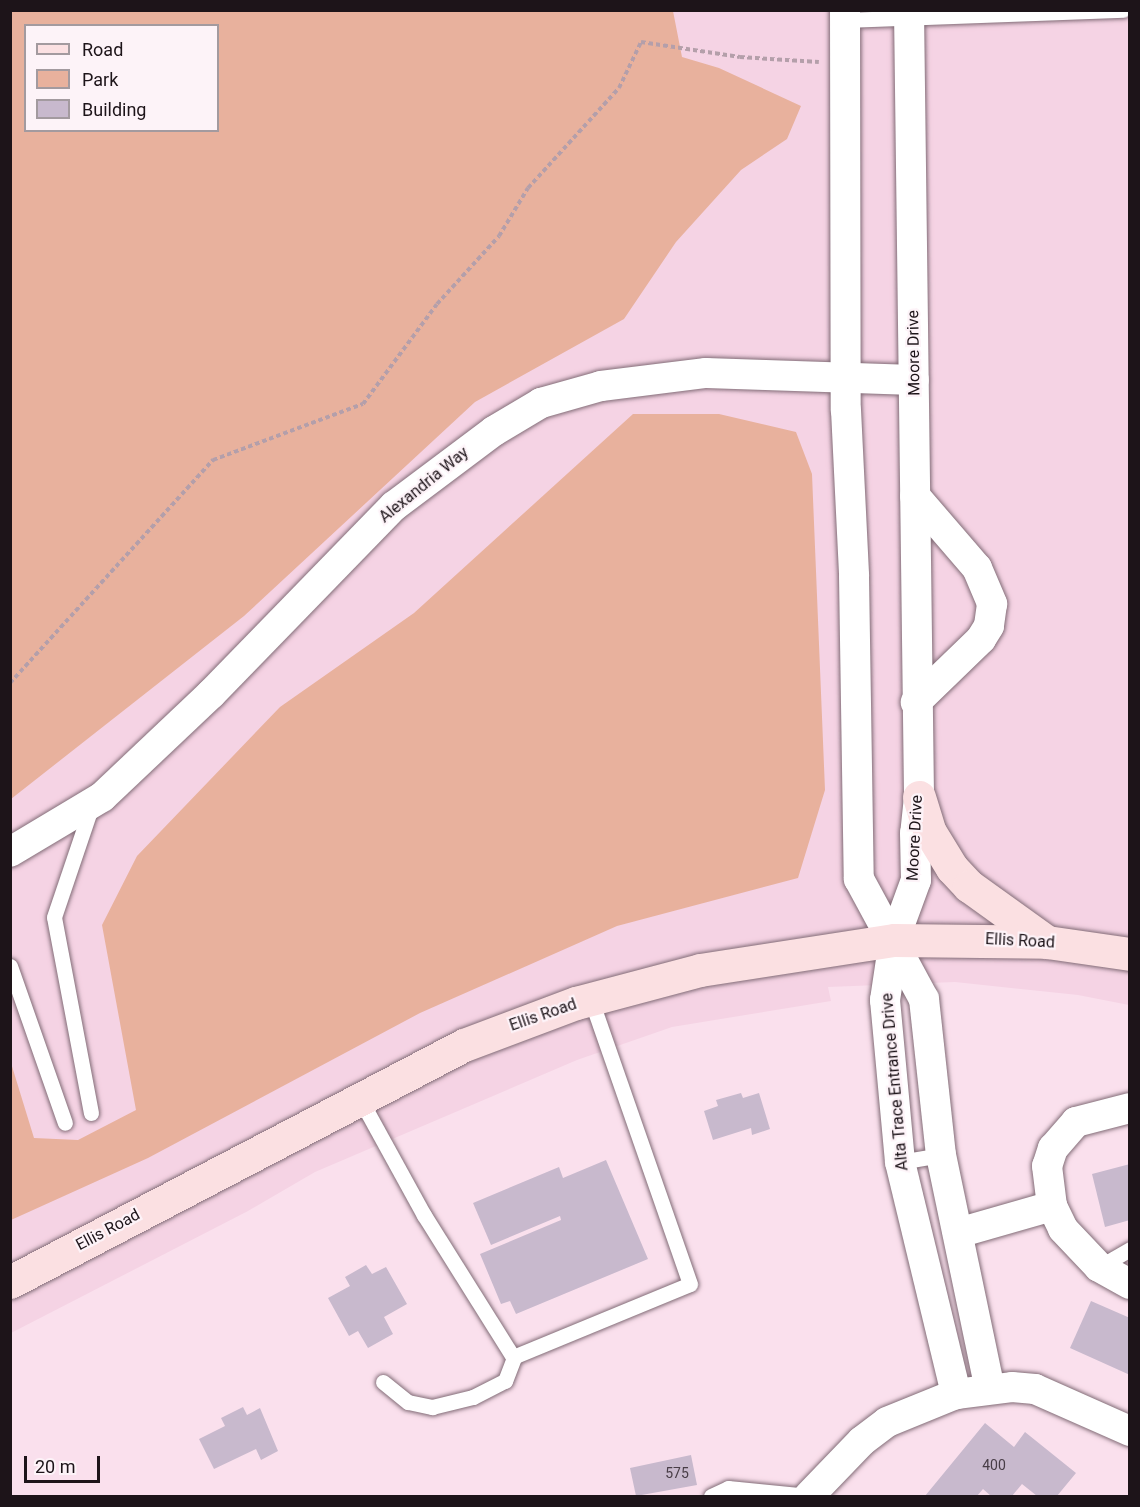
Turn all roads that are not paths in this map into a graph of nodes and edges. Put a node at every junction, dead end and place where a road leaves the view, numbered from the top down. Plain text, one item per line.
1 (1123, 10) edge
2 (909, 14) edge
3 (845, 15) edge
4 (846, 377) junction
5 (914, 380) junction
6 (915, 496) junction
7 (916, 702) junction
8 (919, 797) junction
9 (93, 802) junction
10 (10, 852) edge
11 (894, 940) junction
12 (1047, 942) junction
13 (1130, 954) edge
14 (10, 966) edge
15 (591, 999) junction
16 (359, 1097) junction
17 (1130, 1108) edge
18 (91, 1113) dead end
19 (65, 1123) dead end
20 (941, 1155) junction
21 (900, 1162) junction
22 (1052, 1206) junction
23 (958, 1233) junction
24 (1130, 1250) edge
25 (1099, 1267) junction
26 (10, 1282) edge
27 (1130, 1284) edge
28 (514, 1357) junction
29 (382, 1382) dead end
30 (990, 1389) junction
31 (956, 1394) junction
32 (1130, 1431) edge
33 (711, 1497) edge
34 (809, 1497) edge

1 - 2 lane
2 - 3 lane
2 - 5 street, Moore Drive
3 - 4 street
4 - 5 street, Alexandria Way
4 - 9 street, Alexandria Way
4 - 11 street
5 - 6 street, Moore Drive
6 - 7 street, Moore Drive
6 - 7 street
7 - 8 street, Moore Drive
8 - 11 street, Moore Drive
8 - 12 main road
9 - 10 street, Alexandria Way
9 - 18 lane
11 - 12 main road, Ellis Road
11 - 15 main road, Ellis Road
11 - 20 street, Alta Trace Entrance Drive
11 - 21 street, Alta Trace Entrance Drive
12 - 13 main road, Ellis Road
14 - 19 lane
15 - 16 main road, Ellis Road
15 - 28 lane
16 - 26 main road, Ellis Road
16 - 28 lane
17 - 22 street
20 - 21 lane
20 - 23 street, Alta Trace Entrance Drive
21 - 31 street, Alta Trace Entrance Drive
22 - 23 street
22 - 25 street
23 - 30 street, Alta Trace Entrance Drive
24 - 25 lane
25 - 27 street
28 - 29 lane
30 - 31 street
30 - 32 street
31 - 34 street
33 - 34 lane

